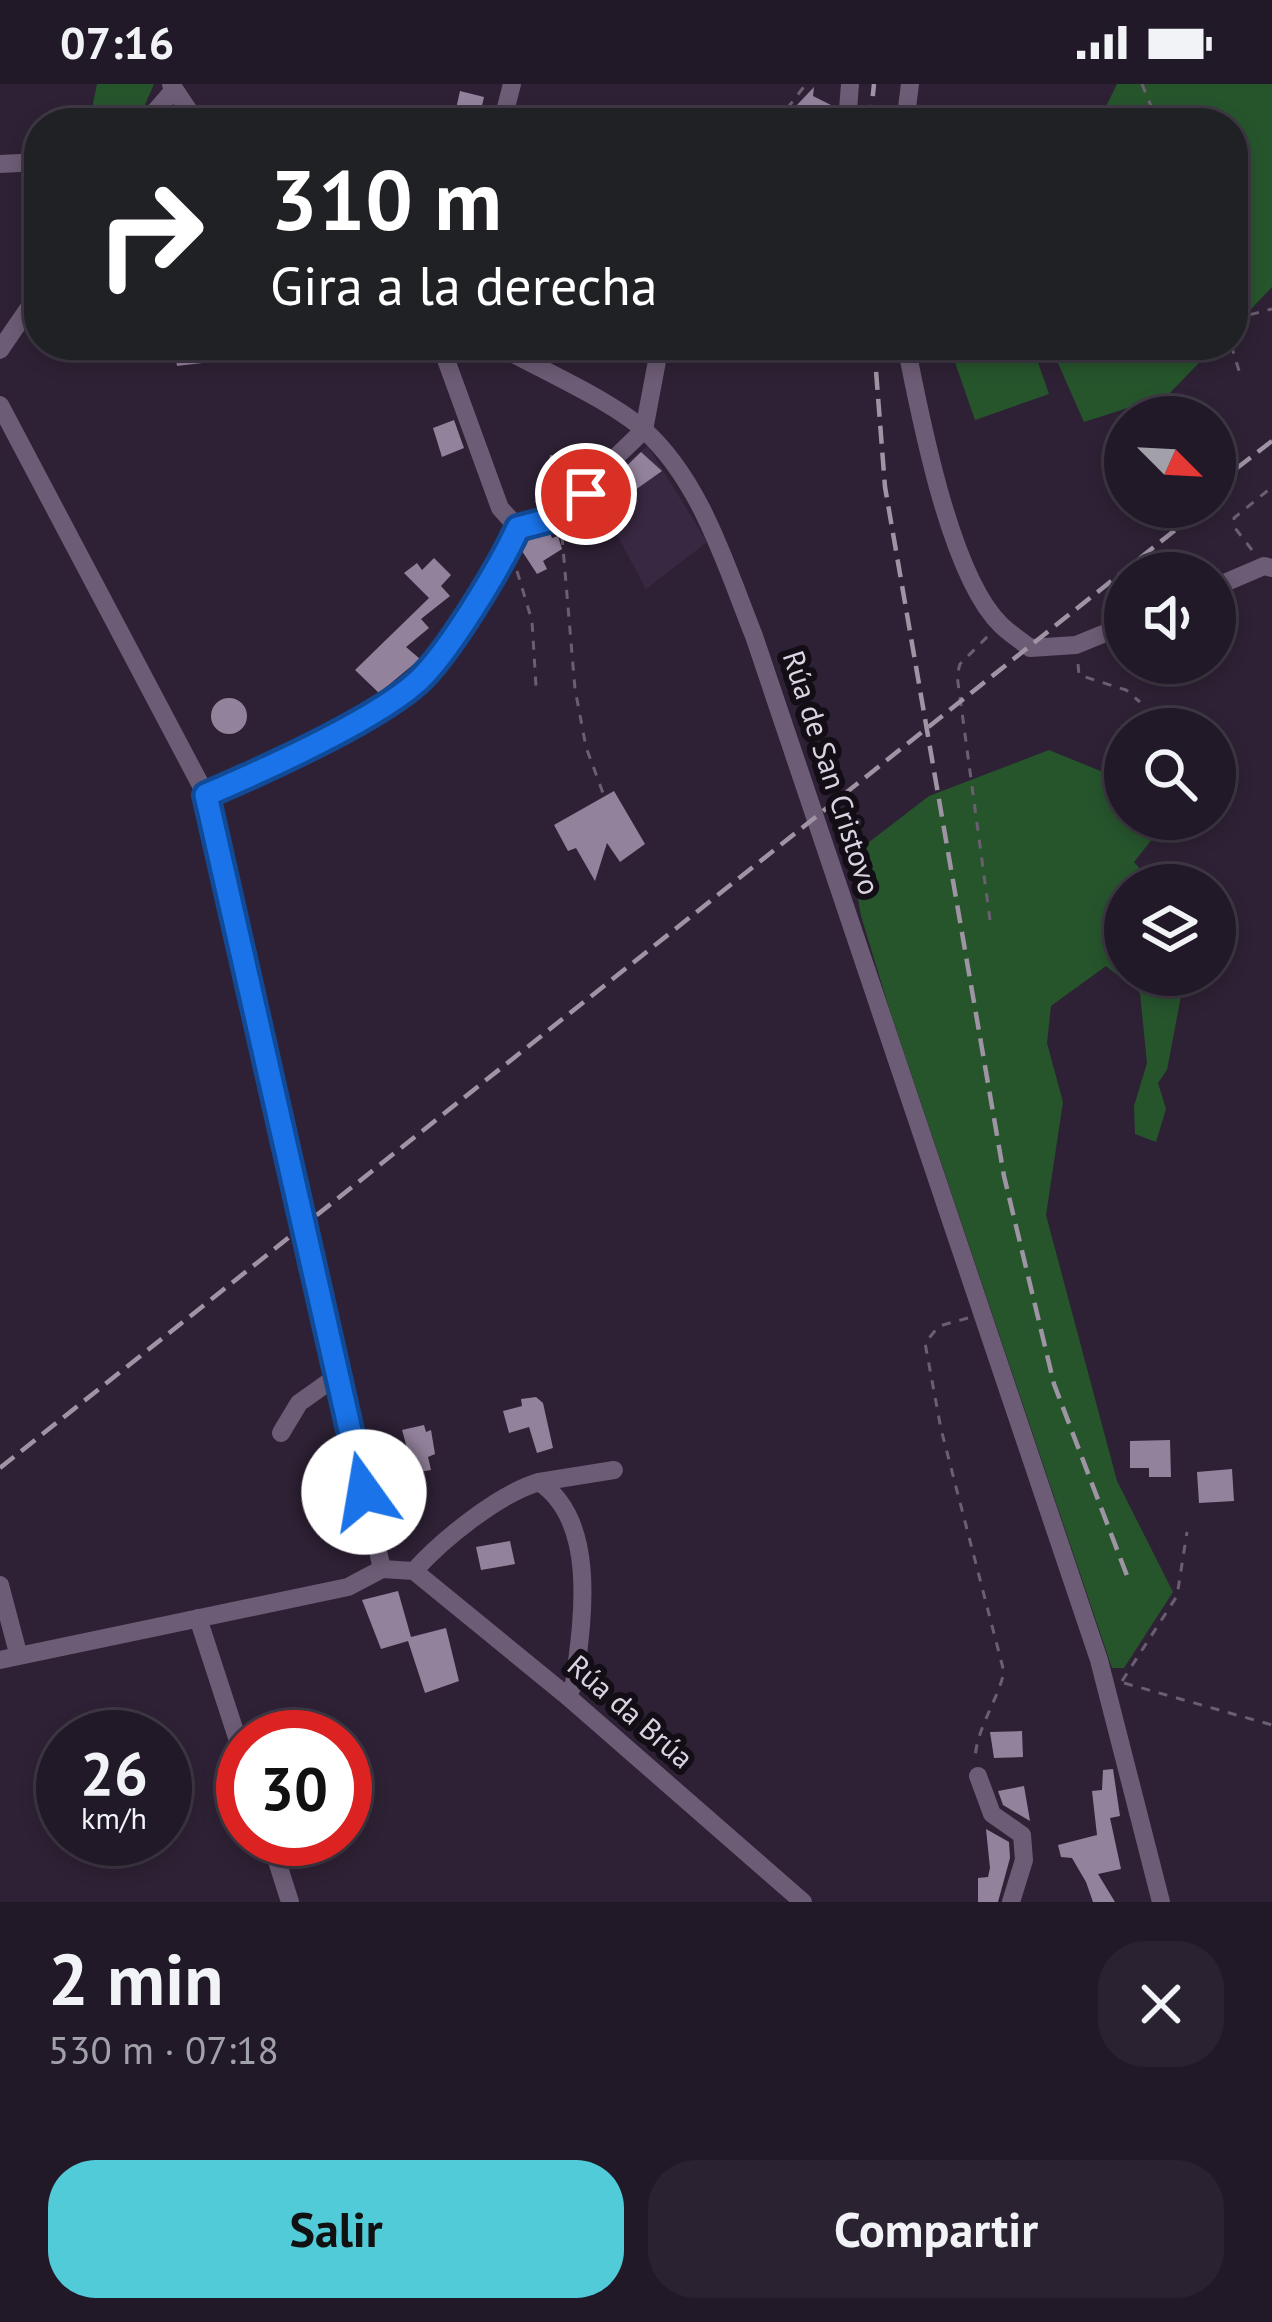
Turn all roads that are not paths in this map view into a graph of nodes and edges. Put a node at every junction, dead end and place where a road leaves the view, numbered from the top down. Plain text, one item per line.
1 (24, 315) edge
2 (0, 350) edge
3 (446, 360) edge
4 (523, 360) edge
5 (657, 360) edge
6 (910, 360) edge
7 (0, 405) edge
8 (644, 430) junction
9 (518, 528) junction
10 (1268, 567) edge
11 (1236, 579) edge
12 (1104, 634) edge
13 (206, 795) junction
14 (337, 1376) junction
15 (281, 1433) dead end
16 (614, 1470) dead end
17 (539, 1483) junction
18 (382, 1569) junction
19 (414, 1571) junction
20 (0, 1585) edge
21 (198, 1618) junction
22 (9, 1657) edge
23 (567, 1696) junction
24 (228, 1710) edge
25 (978, 1776) road end
26 (279, 1866) edge
27 (290, 1902) edge
28 (803, 1902) edge
29 (1011, 1902) edge
30 (1161, 1902) edge

1 - 2 street
3 - 9 street
4 - 8 street, Rúa de San Cristovo
5 - 8 street
6 - 12 street
7 - 13 street
8 - 9 street
8 - 30 street, Rúa de San Cristovo
9 - 13 street
10 - 11 street
13 - 14 street
14 - 15 street
14 - 18 street
16 - 17 street
17 - 19 street
17 - 23 street
18 - 19 street
18 - 21 street
19 - 23 street, Rúa da Brúa
20 - 22 street
21 - 22 street
21 - 24 street
23 - 28 street, Rúa da Brúa
25 - 29 street
26 - 27 street

